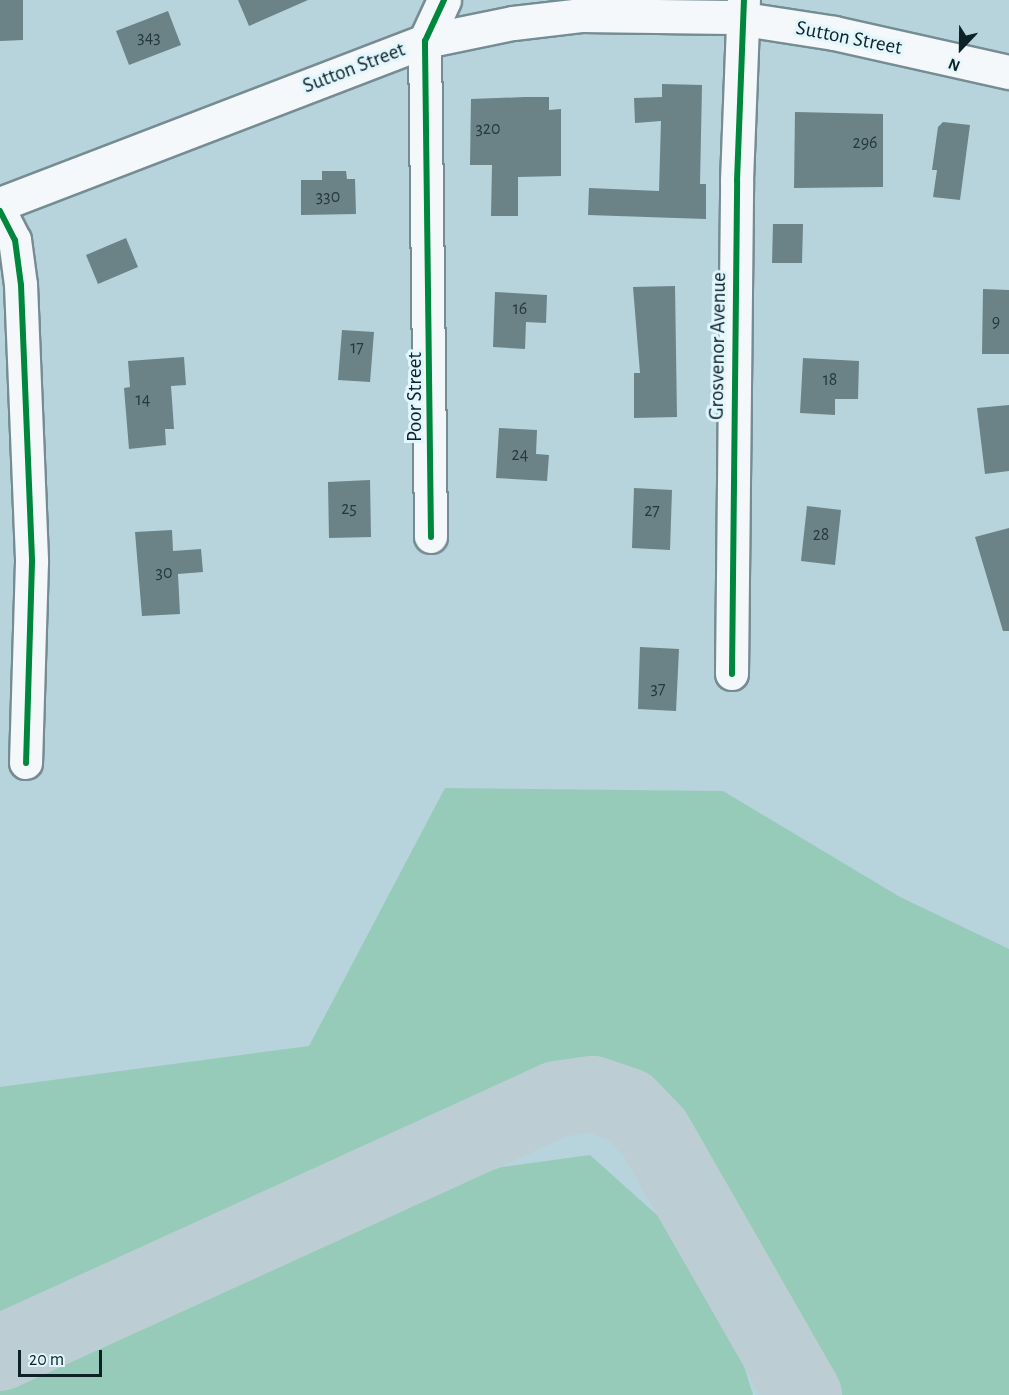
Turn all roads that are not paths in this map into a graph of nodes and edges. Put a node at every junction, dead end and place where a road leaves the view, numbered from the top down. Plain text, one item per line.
1 (444, 0) edge
2 (621, 0) edge
3 (744, 10) edge
4 (650, 14) junction
5 (425, 41) junction
6 (1009, 72) edge
7 (0, 204) edge
8 (0, 211) edge
9 (431, 537) dead end
10 (732, 674) dead end
11 (26, 764) dead end

1 - 5 main road
2 - 4 street
3 - 4 main road, Sutton Street
3 - 6 main road, Sutton Street
3 - 10 street, Grosvenor Avenue
4 - 5 main road, Sutton Street
5 - 7 main road, Sutton Street
5 - 9 street, Poor Street
8 - 11 street

